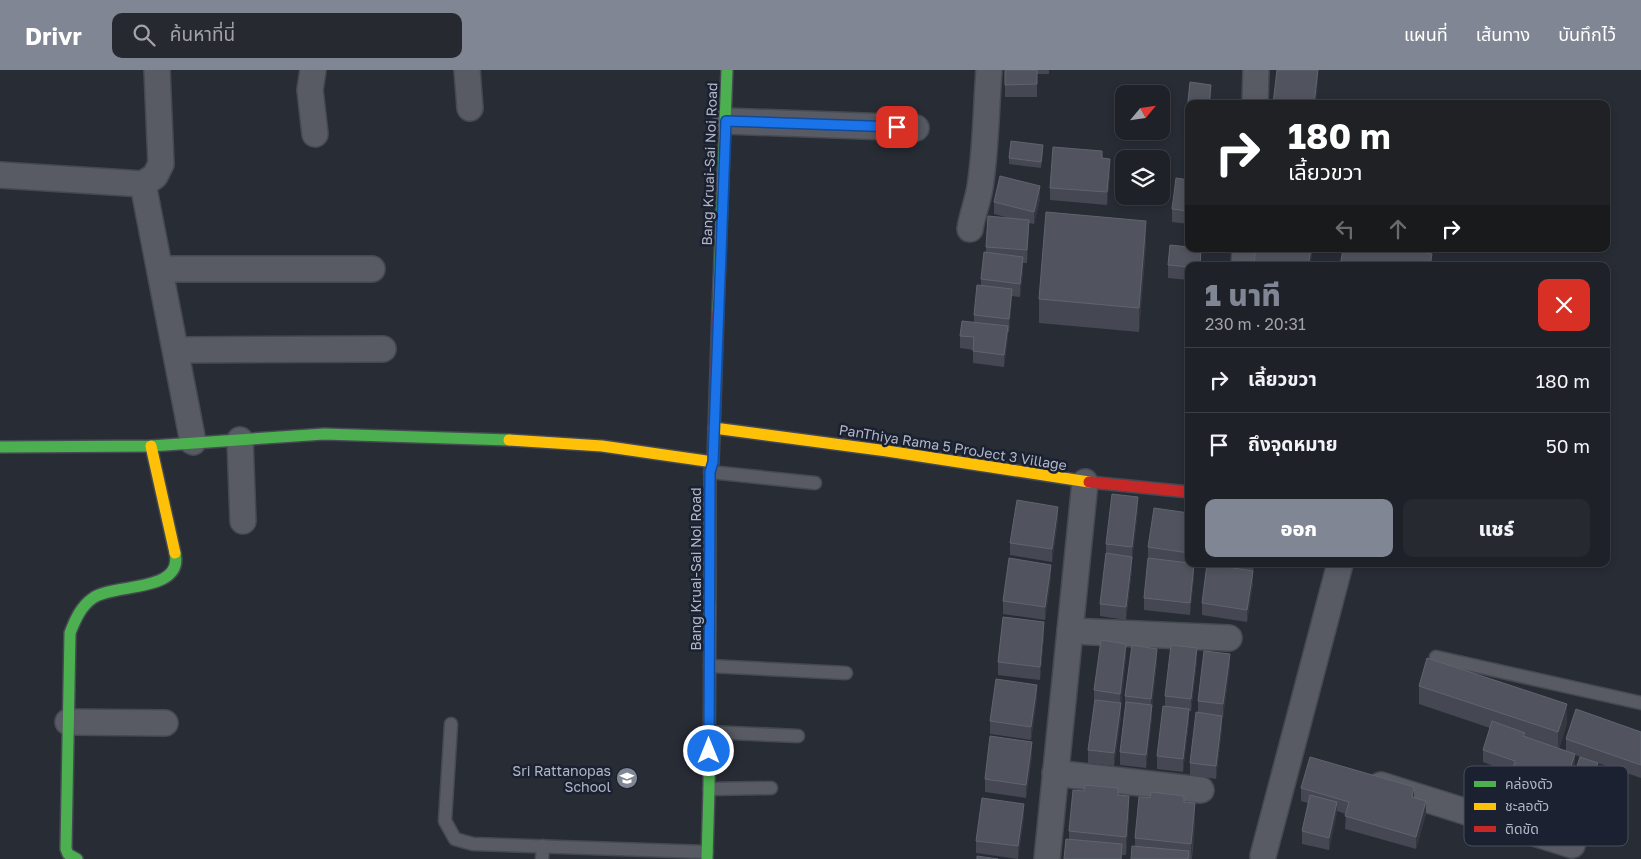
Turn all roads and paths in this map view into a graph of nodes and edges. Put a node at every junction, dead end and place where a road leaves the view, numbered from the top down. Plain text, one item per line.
1 (157, 70) edge
2 (313, 70) edge
3 (467, 70) edge
4 (727, 70) edge
5 (989, 70) edge
6 (1256, 70) edge
7 (1255, 100) edge
8 (470, 108) dead end
9 (726, 121) junction
10 (916, 128) dead end
11 (315, 134) dead end
12 (0, 175) edge
13 (143, 184) junction
14 (970, 229) dead end
15 (161, 269) junction
16 (372, 269) dead end
17 (383, 349) dead end
18 (176, 350) junction
19 (714, 428) junction
20 (240, 440) junction
21 (193, 442) junction
22 (151, 446) junction
23 (0, 447) edge
24 (711, 467) junction
25 (1085, 482) junction
26 (814, 483) dead end
27 (1185, 492) edge
28 (243, 521) dead end
29 (1339, 567) edge
30 (1070, 630) junction
31 (1229, 638) dead end
32 (1436, 657) dead end
33 (710, 666) junction
34 (846, 672) dead end
35 (1641, 703) edge
36 (68, 722) junction
37 (165, 722) dead end
38 (451, 724) dead end
39 (709, 732) junction
40 (798, 736) dead end
41 (1056, 773) junction
42 (1356, 777) edge
43 (771, 788) dead end
44 (710, 789) junction
45 (1201, 790) dead end
46 (1464, 811) edge
47 (542, 853) edge
48 (707, 855) edge
49 (1263, 856) dead end
50 (77, 859) edge
51 (1047, 859) edge

1 - 13 street
2 - 11 street
3 - 8 street
4 - 9 street, Bang Kruai-Sai Noi Road
5 - 14 street
6 - 7 street
9 - 10 street
9 - 19 street, Bang Kruai-Sai Noi Road
12 - 13 street
13 - 15 street
15 - 16 street
15 - 18 street
17 - 18 street
18 - 21 street
19 - 24 street, Bang Kruai-Sai Noi Road
19 - 25 street, PanThiya Rama 5 ProJect 3 Village
20 - 21 street
20 - 24 street
20 - 28 street
21 - 22 street
22 - 23 street
22 - 36 street
24 - 26 lane
24 - 33 street, Bang Kruai-Sai Noi Road
25 - 27 street, PanThiya Rama 5 ProJect 3 Village
25 - 30 street
29 - 49 street
30 - 31 street
30 - 41 street
32 - 35 lane
33 - 34 lane
33 - 39 street, Bang Kruai-Sai Noi Road
36 - 37 street
36 - 50 street
38 - 47 lane
39 - 40 lane
39 - 44 street, Bang Kruai-Sai Noi Road
41 - 45 street
41 - 51 street
42 - 46 street
43 - 44 lane
44 - 48 street, Bang Kruai-Sai Noi Road
47 - 48 lane

